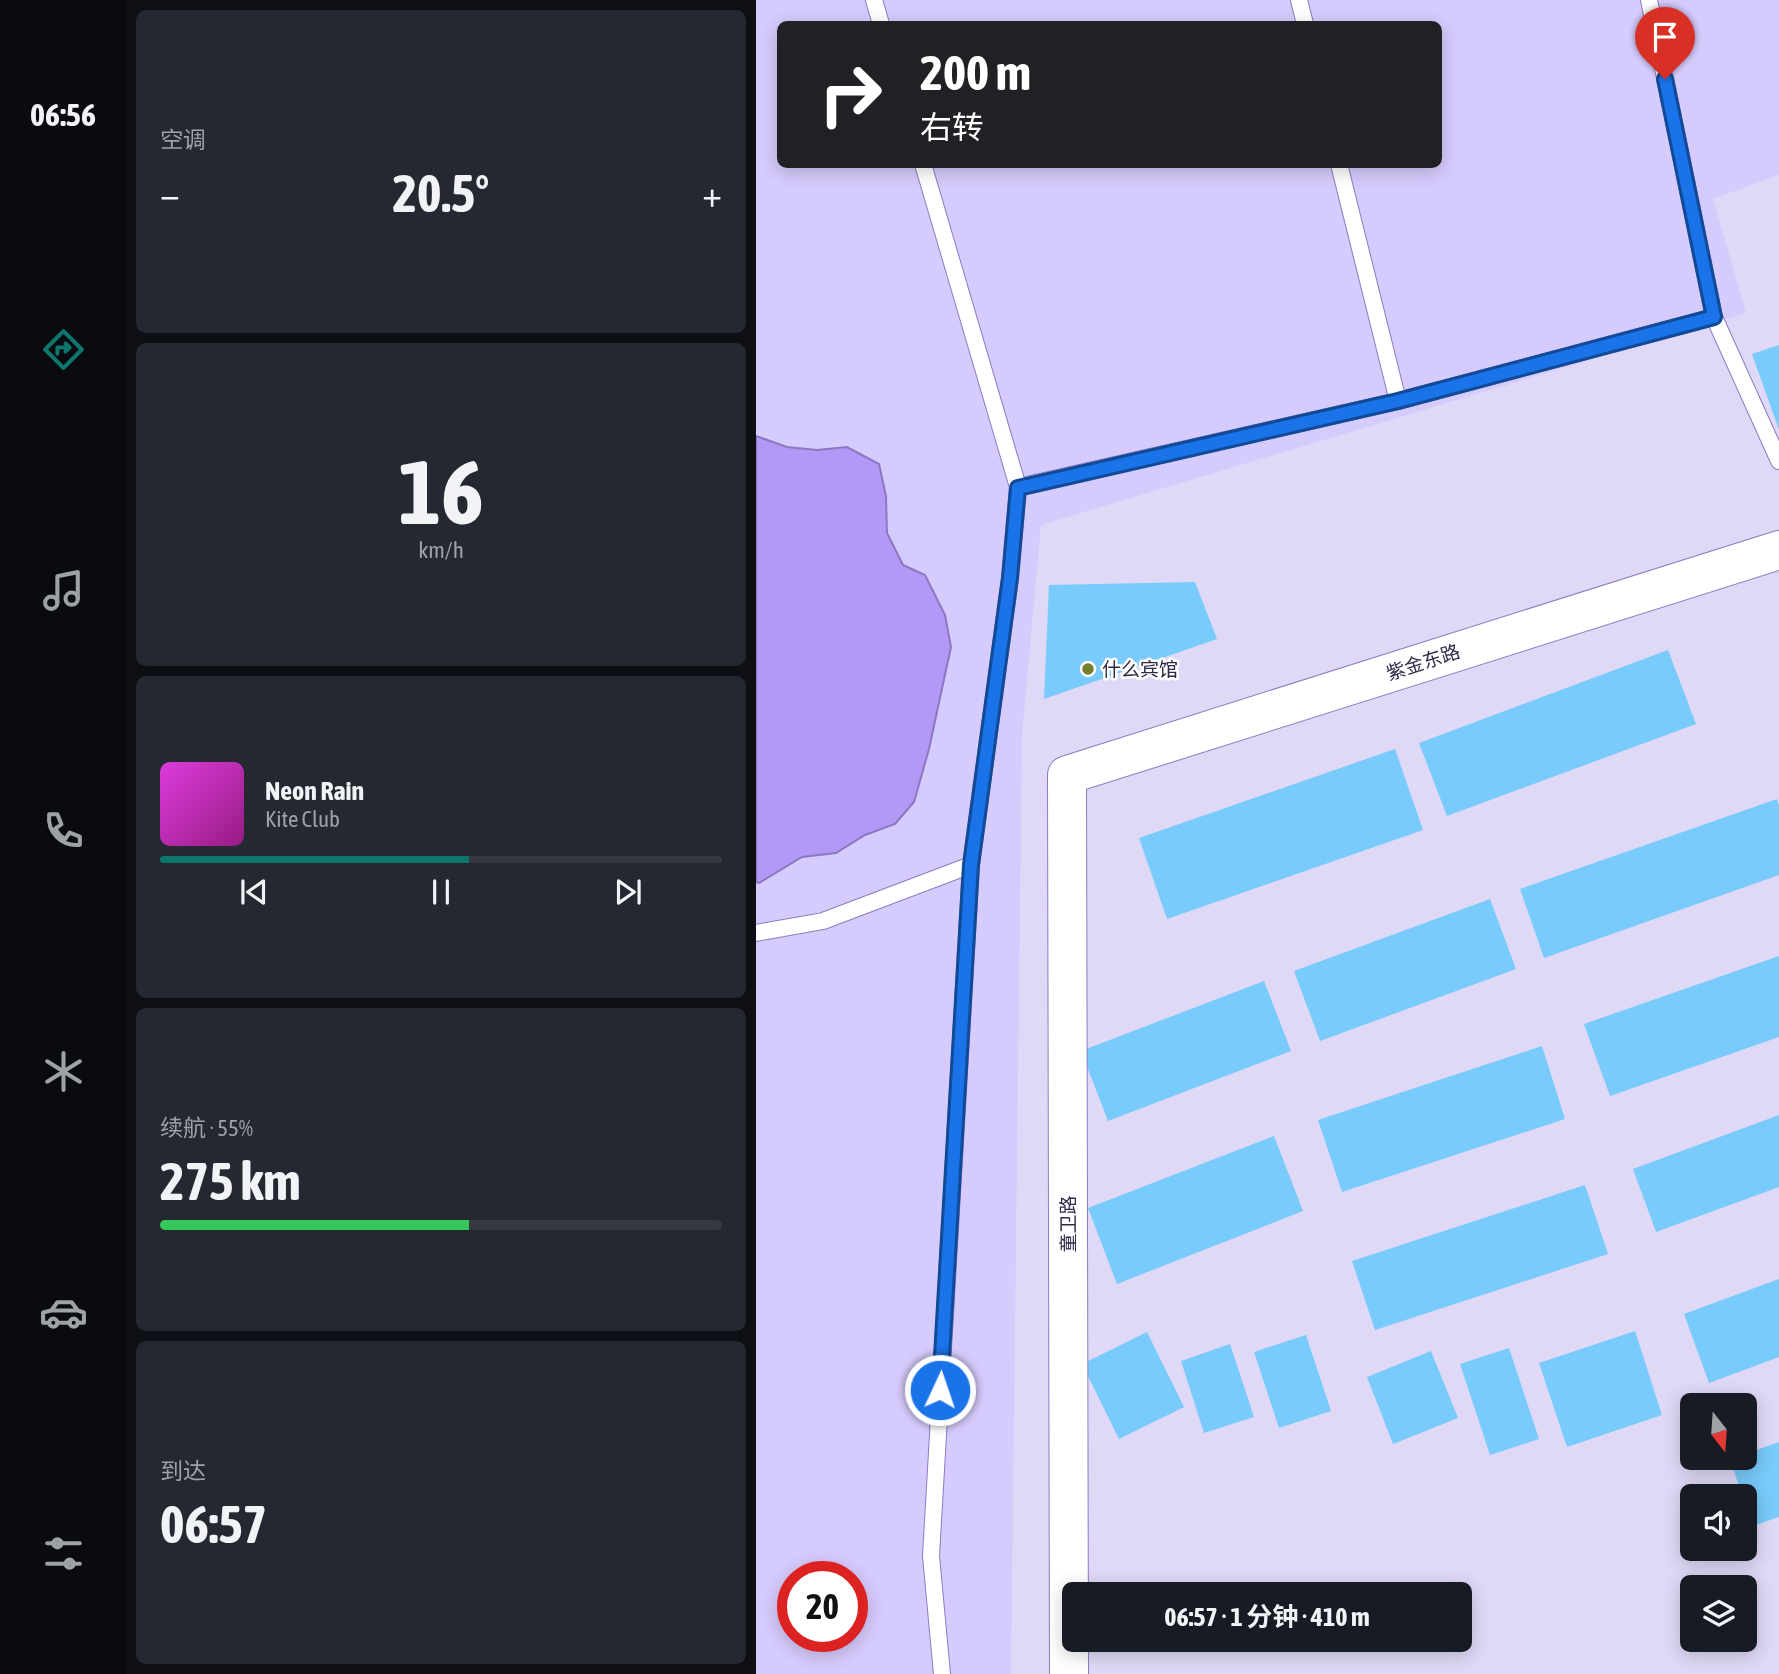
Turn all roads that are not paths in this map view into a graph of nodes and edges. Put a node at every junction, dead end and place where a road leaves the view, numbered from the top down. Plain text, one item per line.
1 (874, 0) edge
2 (1299, 0) edge
3 (1649, 0) edge
4 (880, 21) edge
5 (1304, 21) edge
6 (924, 168) edge
7 (1340, 168) edge
8 (1714, 317) junction
9 (1398, 401) junction
10 (1779, 461) edge
11 (1018, 488) junction
12 (1779, 550) edge
13 (1067, 775) joint
14 (971, 865) junction
15 (756, 933) edge
16 (942, 1674) edge
17 (1069, 1674) edge

1 - 4 lane
2 - 5 lane
3 - 8 lane
6 - 11 lane
7 - 9 lane
8 - 9 lane
8 - 10 lane
9 - 11 lane
11 - 14 lane
12 - 13 street, 紫金东路
13 - 17 street, 童卫路
14 - 15 lane
14 - 16 lane

